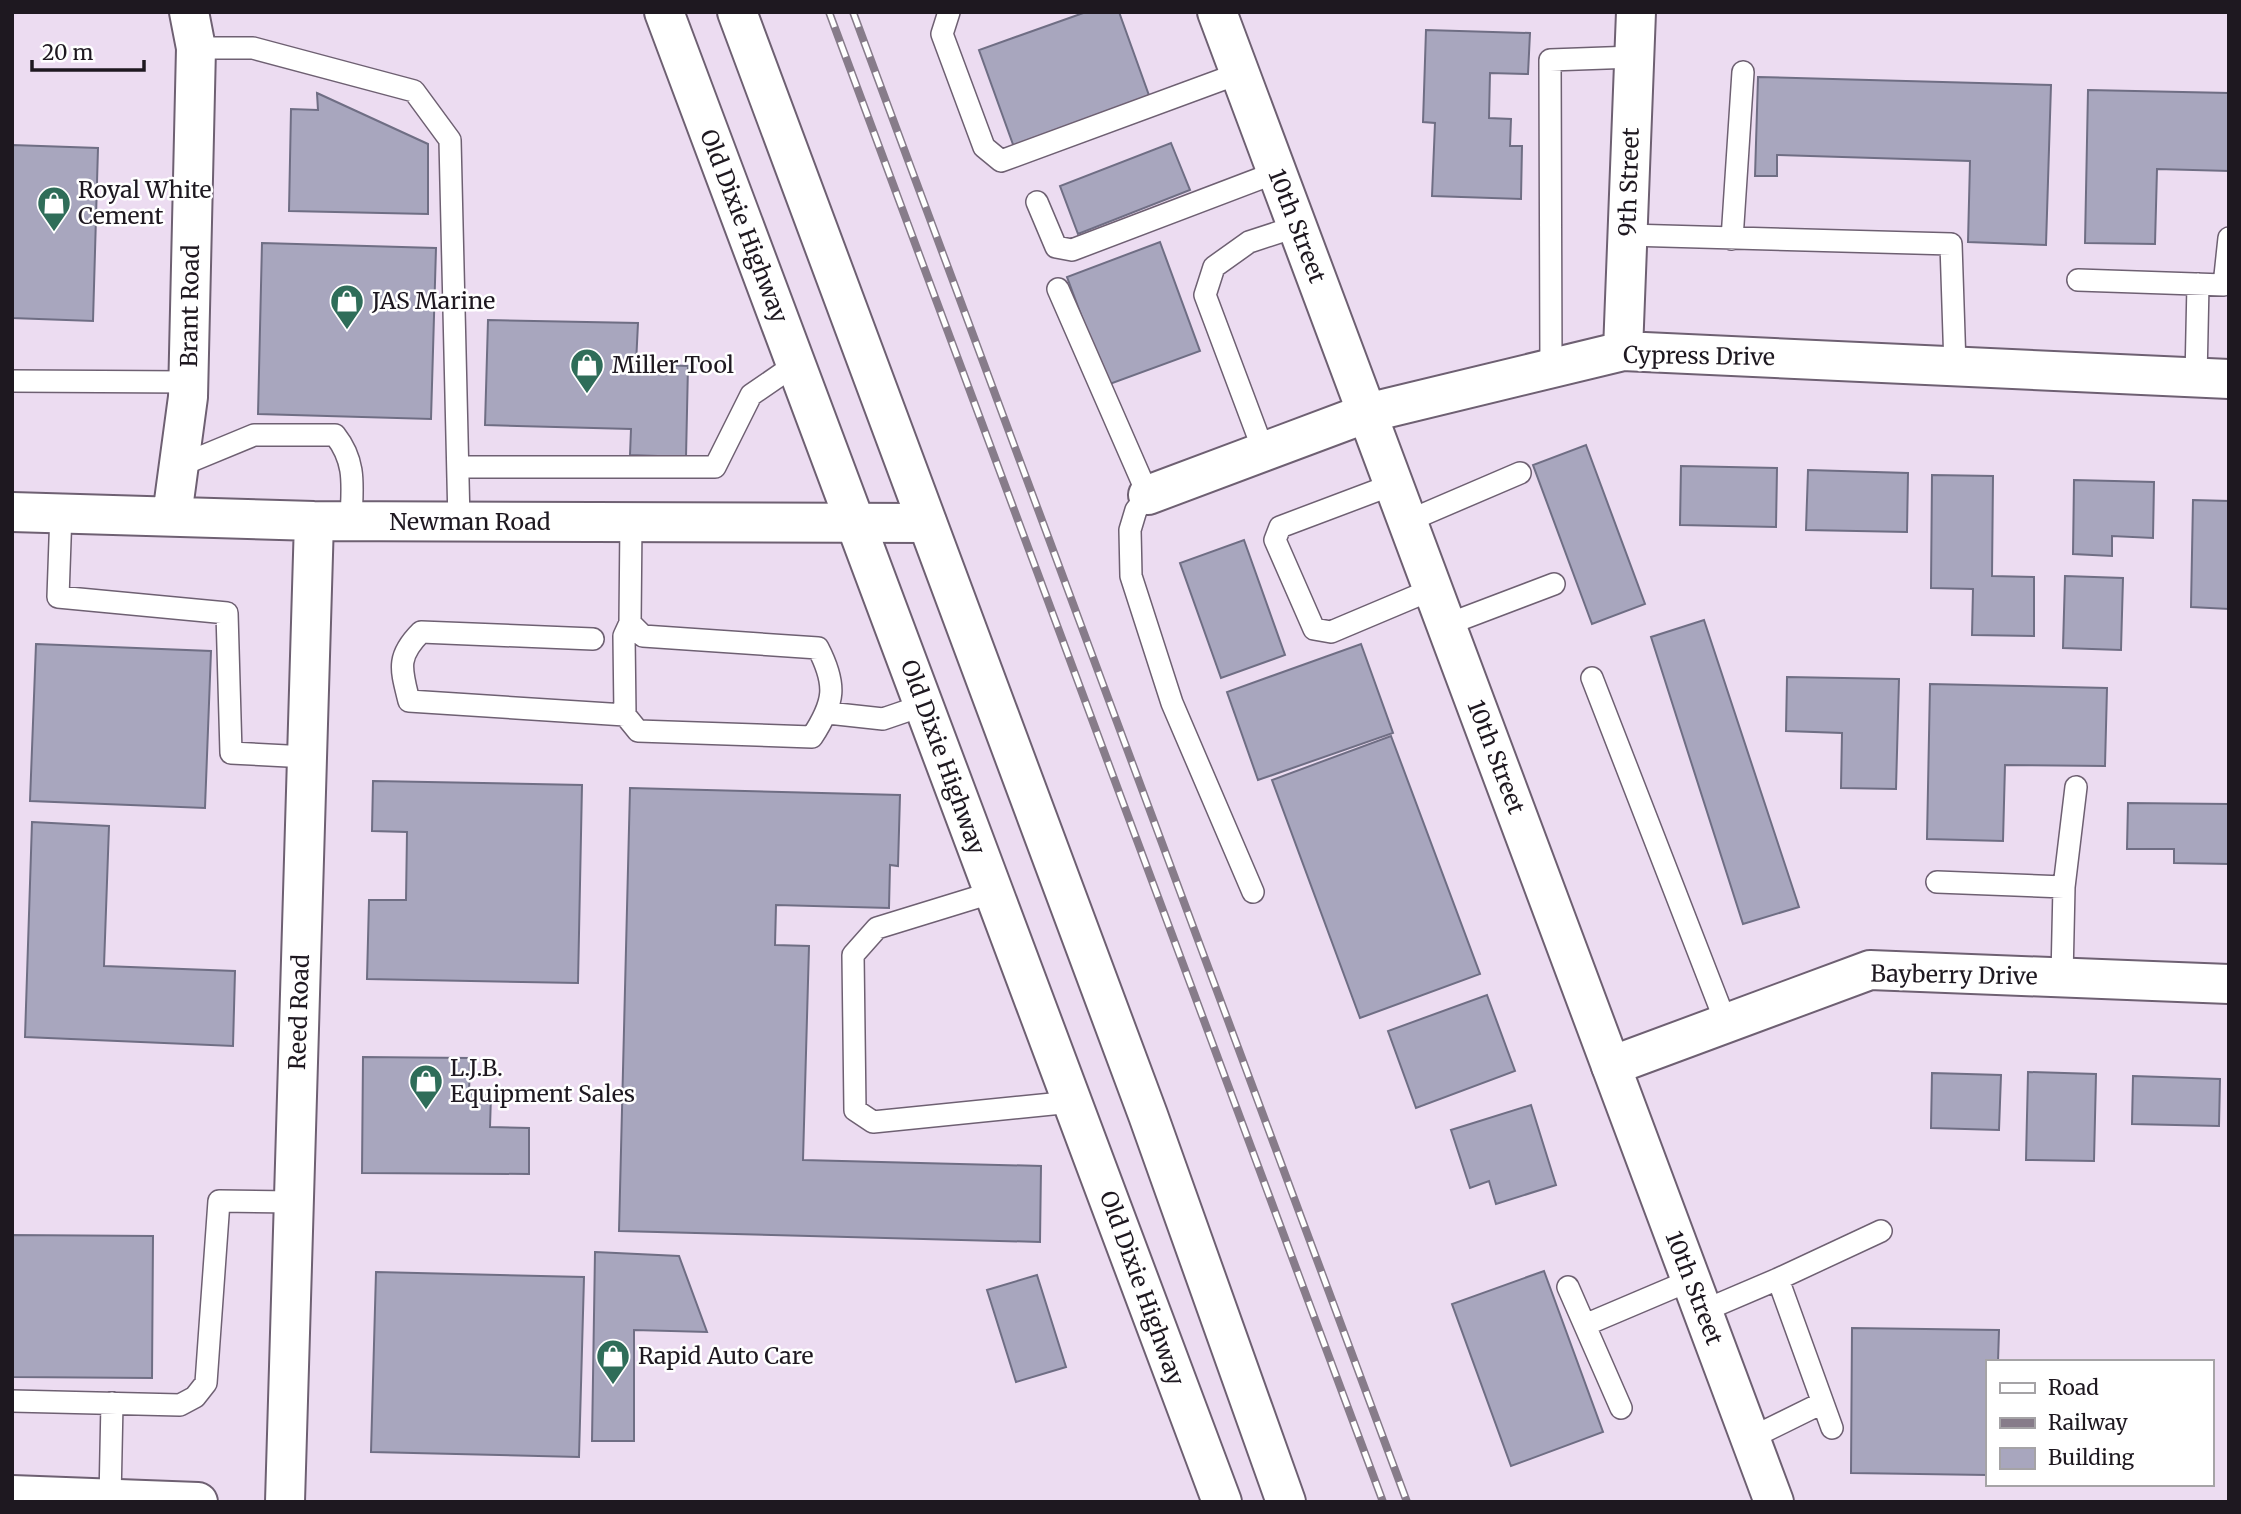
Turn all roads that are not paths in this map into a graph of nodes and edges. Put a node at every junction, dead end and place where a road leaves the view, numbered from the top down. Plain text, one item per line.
1 (664, 12) edge
2 (737, 12) edge
3 (949, 12) edge
4 (1217, 12) edge
5 (1636, 12) edge
6 (192, 30) edge
7 (1634, 57) junction
8 (1743, 72) dead end
9 (1240, 73) junction
10 (1277, 173) junction
11 (1037, 202) dead end
12 (1298, 226) junction
13 (1628, 235) junction
14 (2229, 237) edge
15 (1732, 239) junction
16 (2078, 280) dead end
17 (2198, 284) junction
18 (1058, 289) dead end
19 (1623, 351) junction
20 (796, 364) junction
21 (1955, 366) junction
22 (1551, 369) junction
23 (2212, 378) edge
24 (12, 381) edge
25 (188, 383) junction
26 (1367, 413) junction
27 (1264, 452) junction
28 (179, 466) junction
29 (459, 467) junction
30 (1520, 474) dead end
31 (1394, 484) junction
32 (1148, 495) junction
33 (12, 512) edge
34 (61, 512) junction
35 (172, 516) junction
36 (1408, 521) junction
37 (314, 522) junction
38 (351, 522) junction
39 (459, 522) junction
40 (631, 522) junction
41 (856, 523) junction
42 (927, 523) junction
43 (1554, 584) dead end
44 (1433, 589) junction
45 (630, 623) junction
46 (1446, 625) junction
47 (593, 639) dead end
48 (1592, 678) dead end
49 (924, 705) junction
50 (828, 713) junction
51 (625, 715) junction
52 (307, 757) junction
53 (2076, 787) dead end
54 (1937, 882) dead end
55 (2064, 887) junction
56 (994, 892) junction
57 (1253, 892) dead end
58 (2062, 977) junction
59 (2229, 984) edge
60 (1726, 1023) junction
61 (1611, 1066) junction
62 (1072, 1102) junction
63 (294, 1202) junction
64 (1881, 1231) dead end
65 (1778, 1279) junction
66 (1568, 1287) dead end
67 (1697, 1296) junction
68 (1585, 1325) junction
69 (12, 1401) edge
70 (112, 1403) junction
71 (1822, 1403) junction
72 (1621, 1408) dead end
73 (1832, 1428) dead end
74 (1751, 1438) junction
75 (12, 1495) edge
76 (110, 1499) junction
77 (198, 1502) edge
78 (285, 1502) edge
79 (1222, 1502) edge
80 (1286, 1502) edge
81 (1774, 1502) edge

1 - 20 street, Old Dixie Highway
2 - 42 street
3 - 9 lane
4 - 9 street, 10th Street
5 - 7 street, 9th Street
6 - 25 street, Brant Road
6 - 29 lane
7 - 13 street, 9th Street
7 - 22 lane
8 - 15 lane
9 - 10 street, 10th Street
10 - 11 lane
10 - 12 street, 10th Street
12 - 26 street, 10th Street
12 - 27 lane
13 - 15 lane
13 - 19 street, 9th Street
14 - 17 lane
15 - 21 lane
16 - 17 lane
17 - 23 lane
18 - 32 lane
19 - 21 street, Cypress Drive
19 - 22 street, Cypress Drive
20 - 29 lane
20 - 41 street, Old Dixie Highway
21 - 23 street, Cypress Drive
22 - 26 street, Cypress Drive
24 - 25 lane
25 - 28 street, Brant Road
26 - 27 street, Cypress Drive
26 - 31 street, 10th Street
27 - 32 street, Cypress Drive
28 - 35 street, Brant Road
28 - 38 lane
29 - 39 lane
30 - 36 lane
31 - 36 street, 10th Street
31 - 44 lane
32 - 57 lane
33 - 34 street, Newman Road
34 - 35 street, Newman Road
34 - 52 lane
35 - 37 street, Newman Road
36 - 44 street, 10th Street
37 - 38 street, Newman Road
37 - 52 street, Reed Road
38 - 39 street, Newman Road
39 - 40 street, Newman Road
40 - 41 street, Newman Road
40 - 45 lane
41 - 42 street, Newman Road
41 - 49 street, Old Dixie Highway
42 - 80 street
43 - 46 lane
44 - 46 street, 10th Street
45 - 50 lane
45 - 51 lane
46 - 61 street, 10th Street
47 - 51 lane
48 - 60 lane
49 - 50 lane
49 - 56 street, Old Dixie Highway
50 - 51 lane
52 - 63 street, Reed Road
53 - 55 lane
54 - 55 lane
55 - 58 lane
56 - 62 street, Old Dixie Highway
56 - 62 lane
58 - 59 street, Bayberry Drive
58 - 60 street, Bayberry Drive
60 - 61 street, Bayberry Drive
61 - 67 street, 10th Street
62 - 79 street, Old Dixie Highway
63 - 70 lane
63 - 78 street, Reed Road
64 - 65 lane
65 - 67 lane
65 - 71 lane
66 - 68 lane
67 - 68 lane
67 - 74 street, 10th Street
68 - 72 lane
69 - 70 lane
70 - 76 lane
71 - 73 lane
71 - 74 lane
74 - 81 street, 10th Street
75 - 76 street
76 - 77 street

